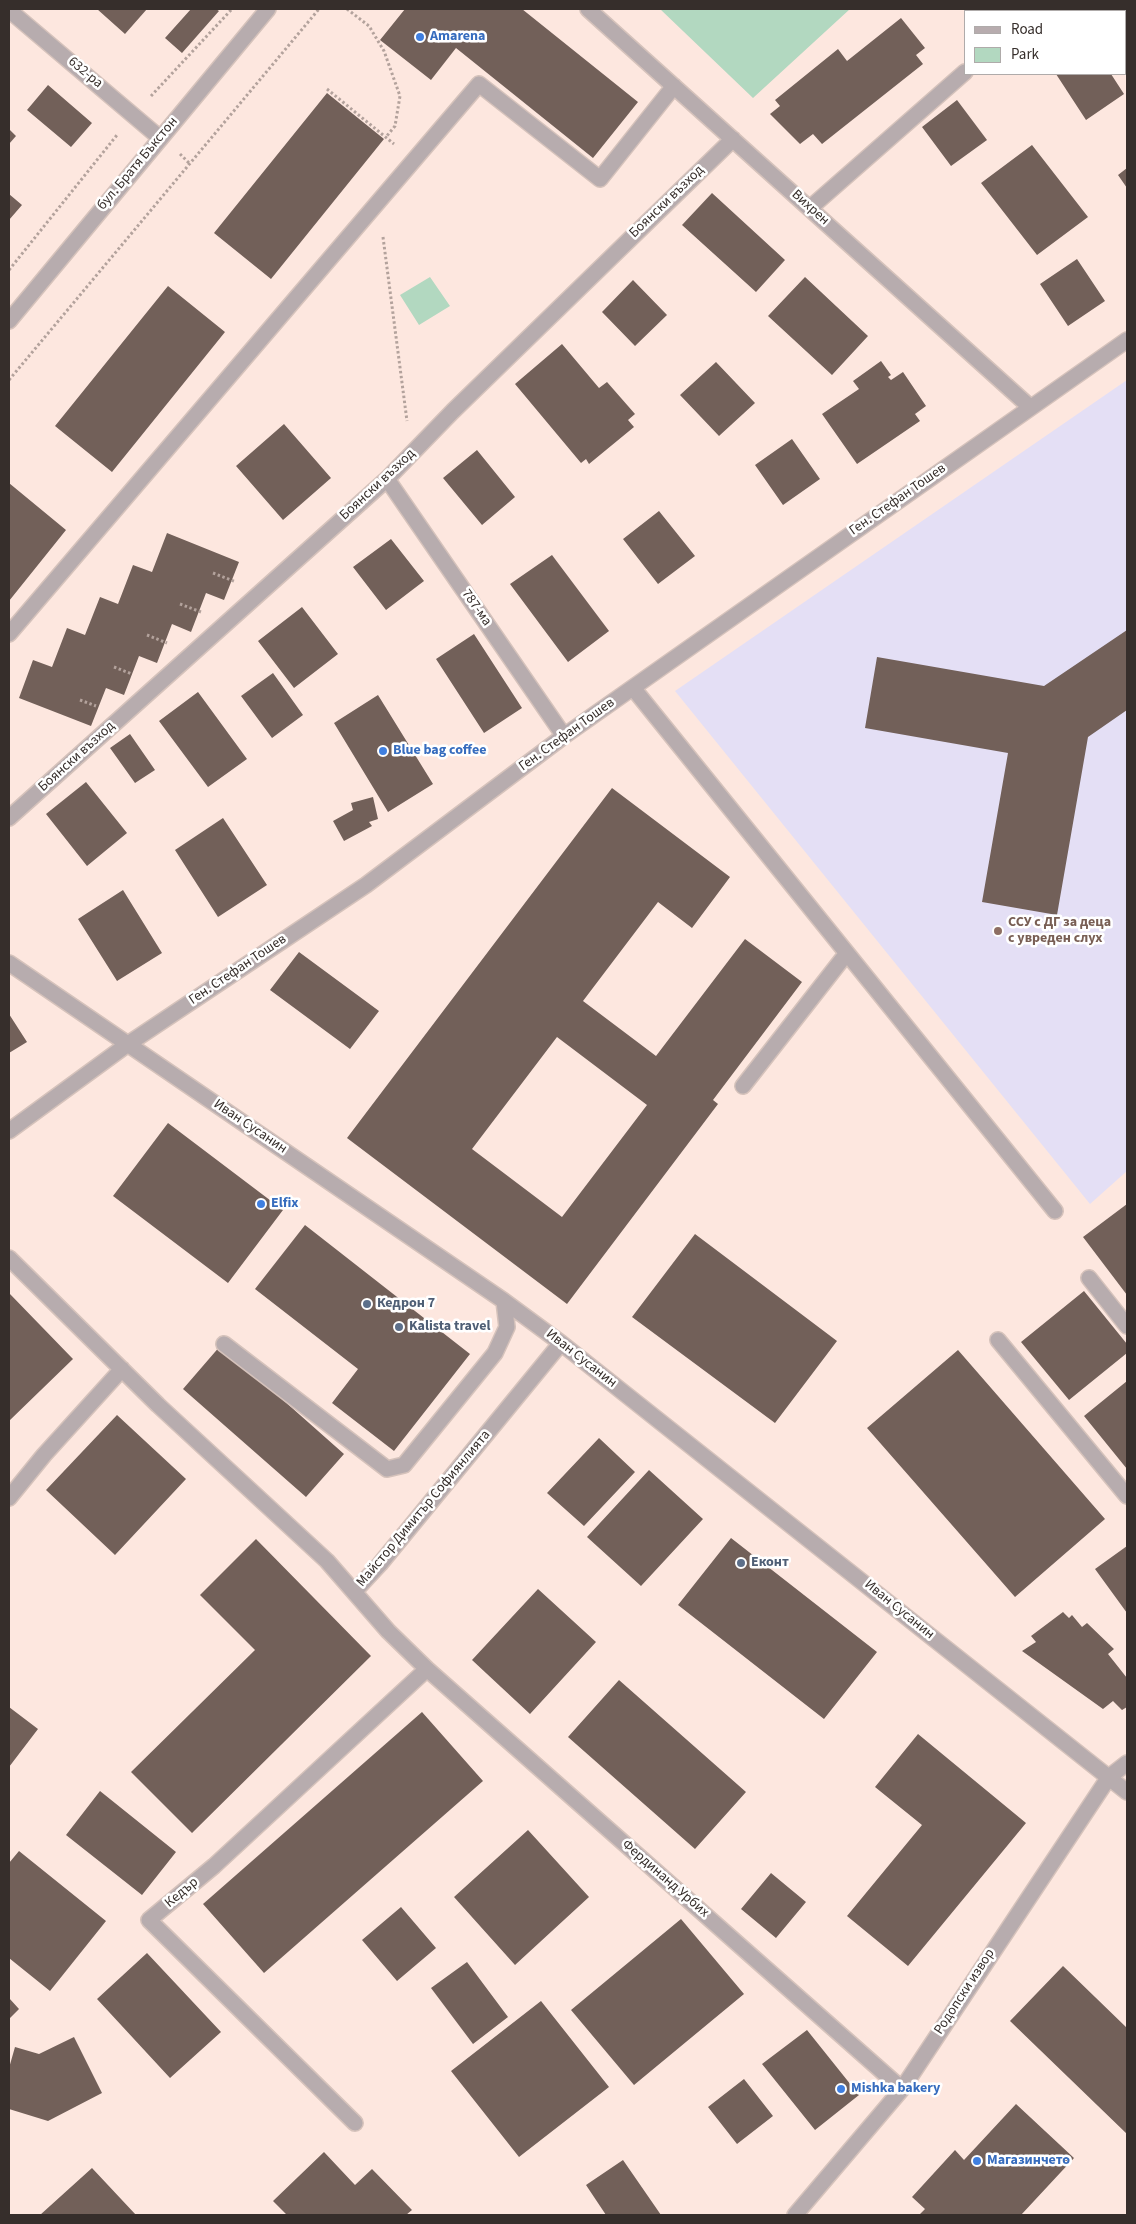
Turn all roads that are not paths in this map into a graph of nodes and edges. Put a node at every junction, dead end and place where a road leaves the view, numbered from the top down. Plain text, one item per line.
1 (268, 9) edge
2 (588, 9) edge
3 (9, 10) edge
4 (964, 73) edge
5 (674, 86) junction
6 (160, 138) junction
7 (733, 138) junction
8 (810, 208) junction
9 (9, 321) edge
10 (1127, 340) edge
11 (1030, 407) junction
12 (387, 479) junction
13 (9, 634) edge
14 (633, 688) junction
15 (564, 736) junction
16 (9, 818) edge
17 (847, 953) junction
18 (9, 963) edge
19 (128, 1044) junction
20 (743, 1086) dead end
21 (9, 1131) edge
22 (1055, 1211) dead end
23 (9, 1258) edge
24 (1089, 1278) dead end
25 (504, 1301) junction
26 (1127, 1326) edge
27 (998, 1340) dead end
28 (562, 1343) junction
29 (224, 1344) dead end
30 (122, 1369) junction
31 (1127, 1496) edge
32 (9, 1498) edge
33 (354, 1592) junction
34 (427, 1670) junction
35 (1127, 1763) edge
36 (1109, 1776) junction
37 (1127, 1792) edge
38 (902, 2089) junction
39 (355, 2123) dead end
40 (795, 2215) edge

1 - 6 street, бул. Братя Бъкстон
2 - 5 street, Вихрен
3 - 6 street, 632-ра
4 - 8 street
5 - 7 street, Вихрен
5 - 13 street
6 - 9 street, бул. Братя Бъкстон
7 - 8 street, Вихрен
7 - 12 street, Боянски възход
8 - 11 street, Вихрен
10 - 11 street, Ген. Стефан Тошев
11 - 14 street, Ген. Стефан Тошев
12 - 15 street, 787-ма
12 - 16 street, Боянски възход
14 - 15 street, Ген. Стефан Тошев
14 - 17 street
15 - 19 street, Ген. Стефан Тошев
17 - 20 street
17 - 22 street
18 - 19 street, Иван Сусанин
19 - 21 street, Ген. Стефан Тошев
19 - 25 street, Иван Сусанин
23 - 30 street
24 - 26 street
25 - 28 street, Иван Сусанин
25 - 29 street
27 - 31 street
28 - 33 street, Майстор Димитър Софиянлията
28 - 36 street, Иван Сусанин
30 - 32 street
30 - 33 street
33 - 34 street, Майстор Димитър Софиянлията
34 - 38 street, Фердинанд Урбих
34 - 39 street, Кедър
35 - 36 street, Родопски извор
36 - 37 street, Иван Сусанин
36 - 38 street, Родопски извор
38 - 40 street, Родопски извор

